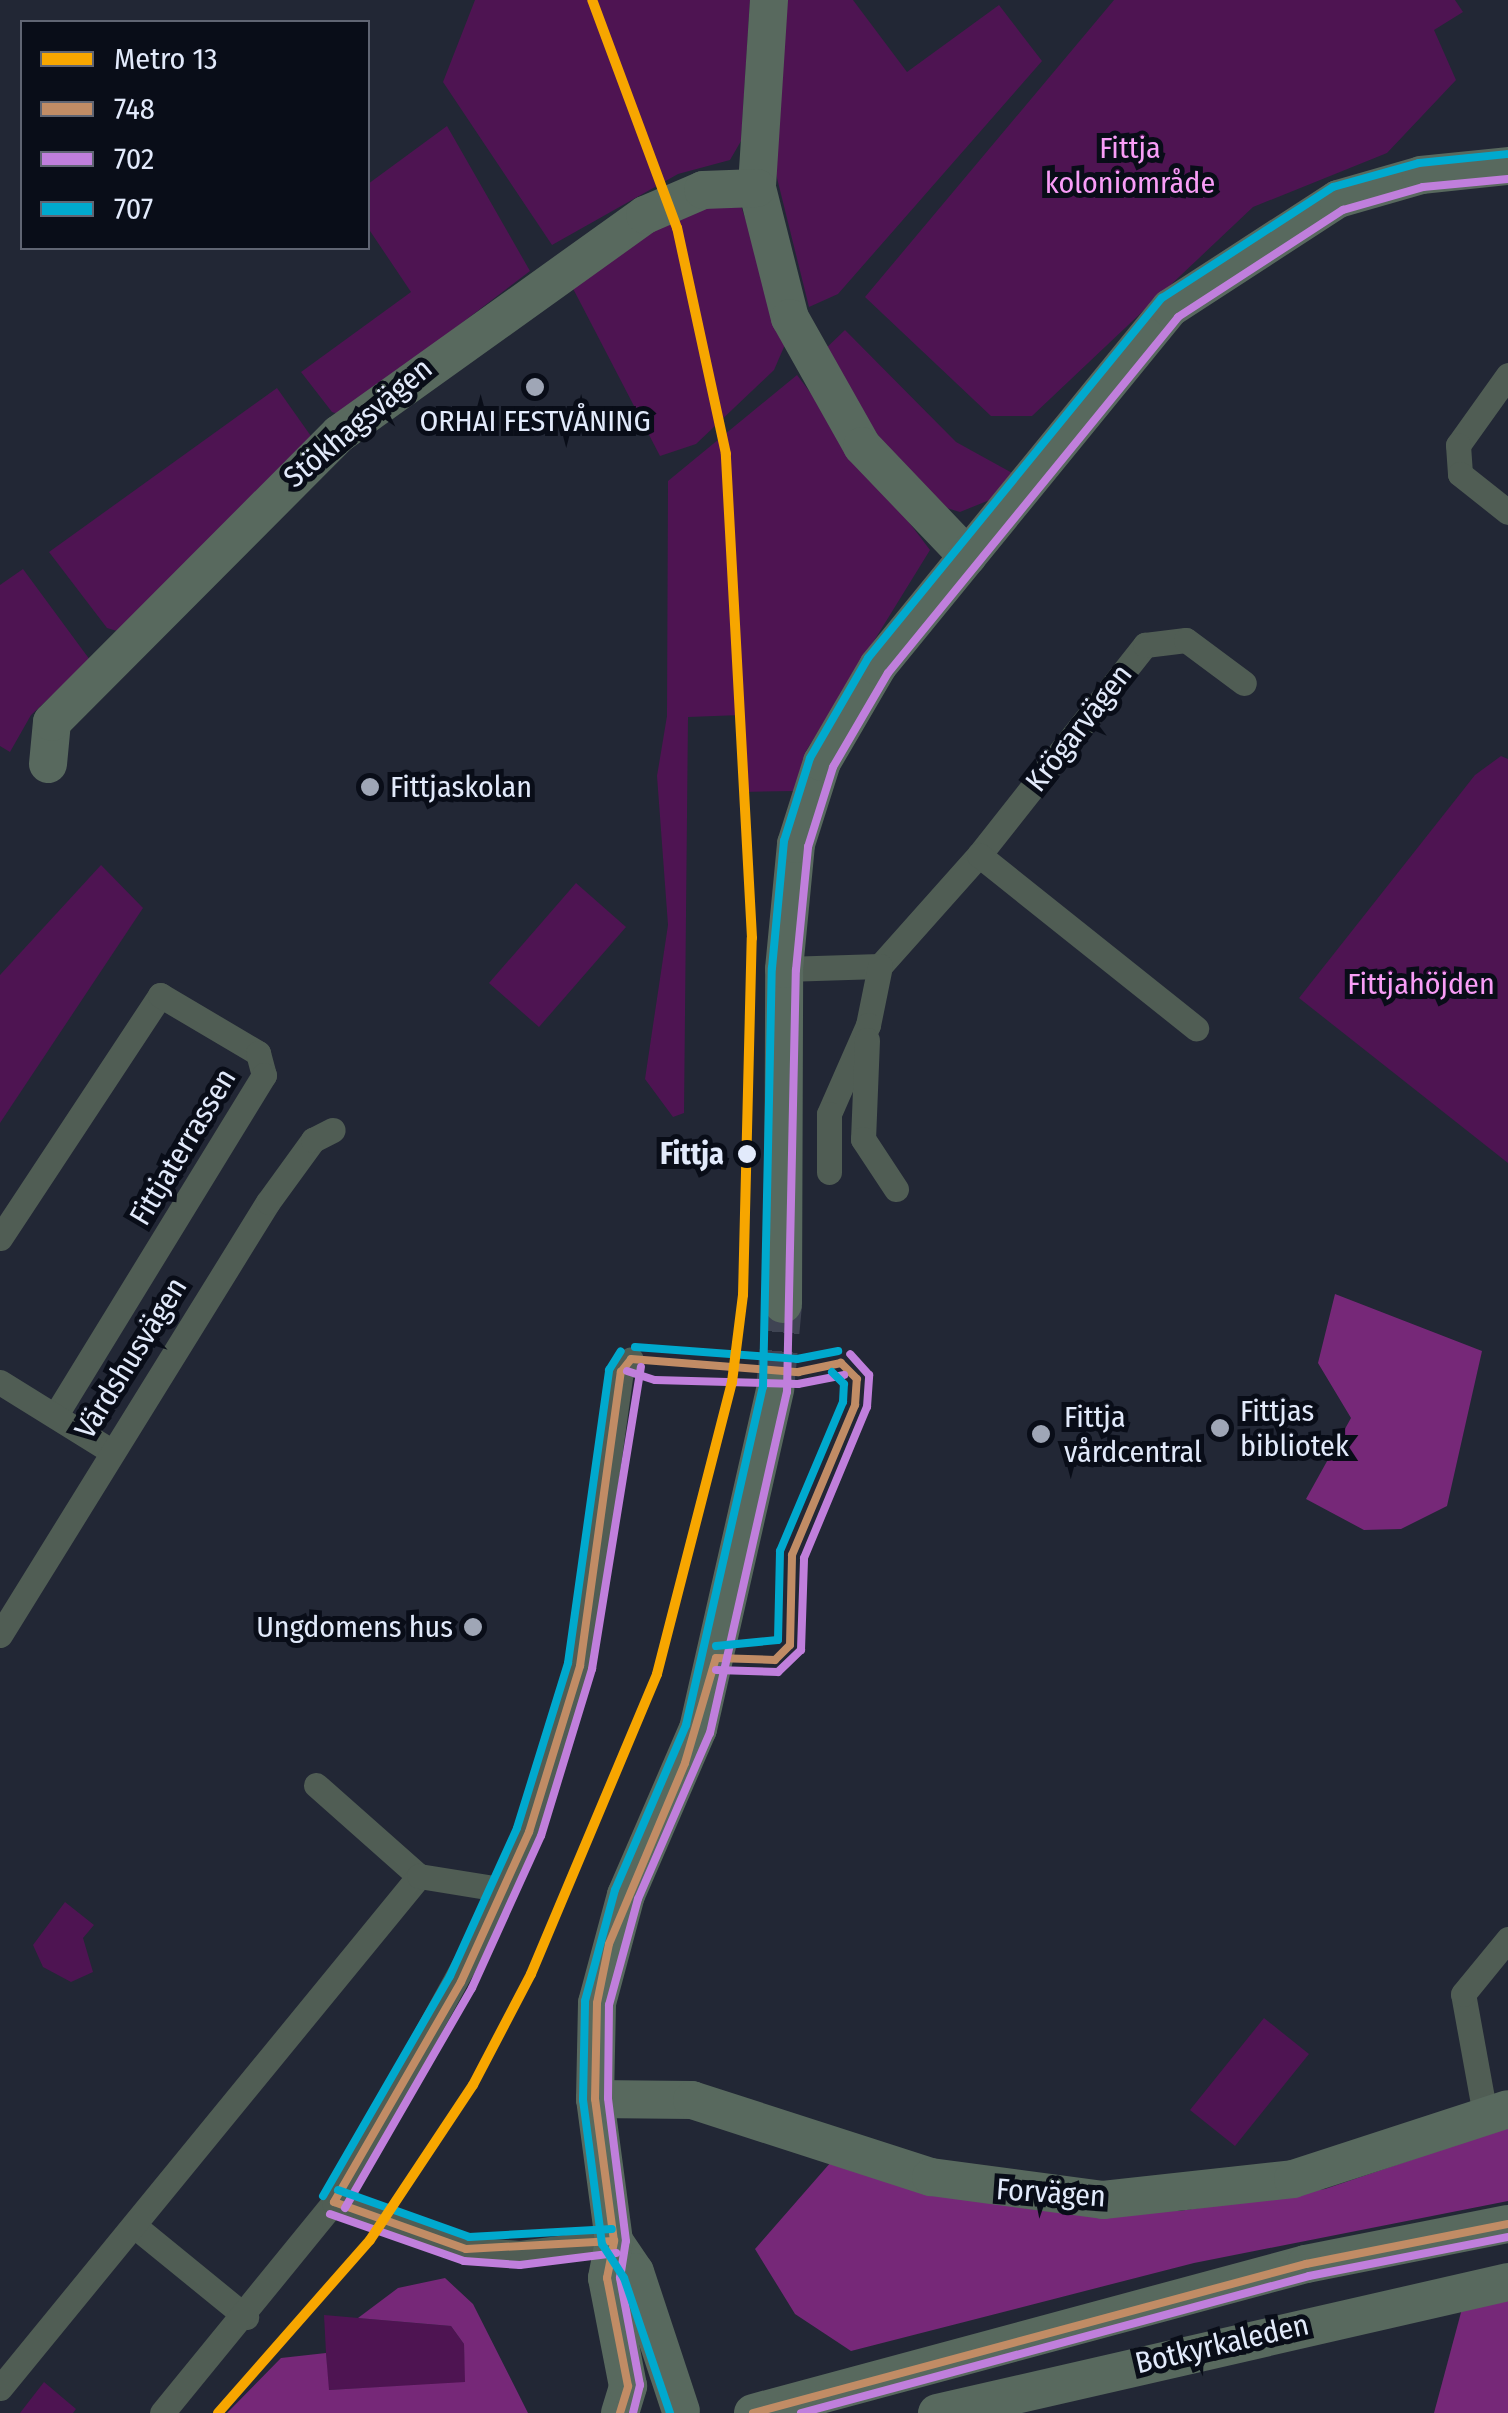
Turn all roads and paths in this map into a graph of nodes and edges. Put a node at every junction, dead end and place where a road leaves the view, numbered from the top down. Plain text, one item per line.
1 (770, 0) edge
2 (1508, 166) edge
3 (757, 188) junction
4 (1508, 375) edge
5 (1508, 512) edge
6 (968, 557) junction
7 (1244, 683) dead end
8 (48, 764) dead end
9 (979, 855) junction
10 (880, 966) junction
11 (784, 969) junction
12 (868, 1025) junction
13 (1196, 1028) dead end
14 (334, 1130) dead end
15 (829, 1172) dead end
16 (896, 1188) dead end
17 (0, 1238) edge
18 (783, 1304) tunnel mouth
19 (631, 1359) dead end
20 (0, 1382) edge
21 (775, 1388) tunnel mouth
22 (57, 1413) junction
23 (111, 1450) junction
24 (0, 1635) edge
25 (316, 1785) dead end
26 (419, 1876) junction
27 (506, 1890) junction
28 (1508, 1939) edge
29 (595, 2098) junction
30 (1497, 2114) edge
31 (334, 2202) junction
32 (1508, 2224) edge
33 (137, 2228) junction
34 (614, 2241) junction
35 (1508, 2282) edge
36 (246, 2318) junction
37 (0, 2388) edge
38 (682, 2412) edge
39 (162, 2413) edge
40 (620, 2413) edge
41 (753, 2413) edge
42 (937, 2413) edge

1 - 3 street
2 - 6 street
3 - 6 street
3 - 8 street, Stökhagsvägen
4 - 5 street
6 - 11 street
7 - 9 street, Krögarvägen
9 - 10 street, Krögarvägen
9 - 13 street
10 - 11 street
10 - 12 street
11 - 18 street
12 - 15 street
12 - 16 street
14 - 23 street, Värdshusvägen
17 - 22 street, Fittjaterrassen
19 - 27 street
20 - 22 street
21 - 29 street
22 - 23 street
23 - 24 street, Värdshusvägen
25 - 26 street
26 - 27 street
26 - 33 street
27 - 31 street
28 - 30 street
29 - 30 street, Forvägen
29 - 34 street
31 - 34 street
31 - 36 street
32 - 41 street, Botkyrkaleden
33 - 36 street
33 - 37 street
34 - 38 street
34 - 40 street
35 - 42 street, Botkyrkaleden
36 - 39 street
38 - 40 street

